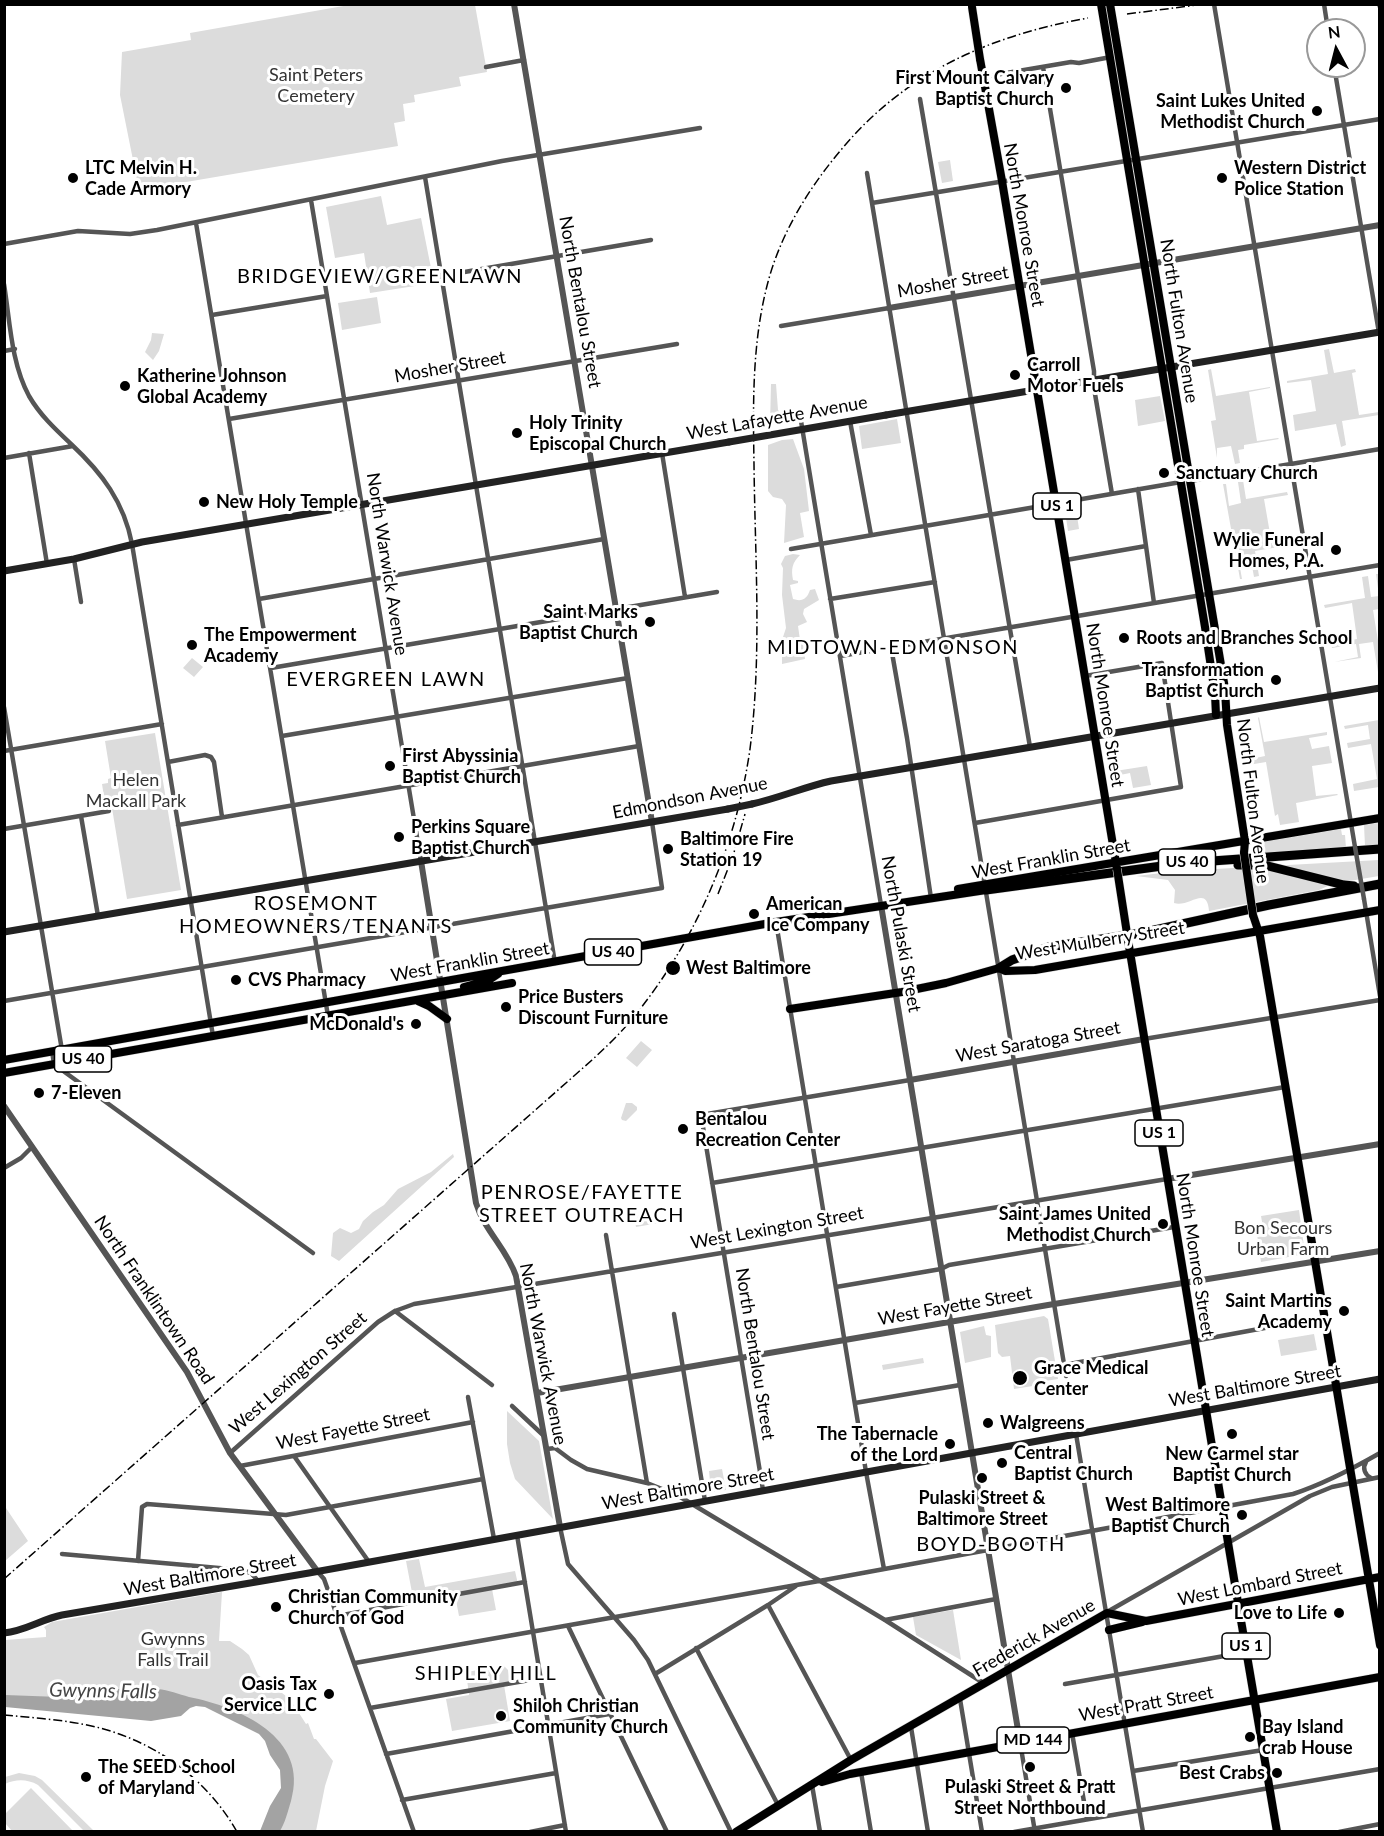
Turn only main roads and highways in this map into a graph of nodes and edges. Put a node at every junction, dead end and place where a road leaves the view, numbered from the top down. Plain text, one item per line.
1 (1101, 4) edge
2 (1110, 4) edge
3 (971, 6) edge
4 (1379, 333) edge
5 (1167, 368) junction
6 (1037, 390) junction
7 (4, 572) edge
8 (1380, 688) edge
9 (1227, 713) junction
10 (1216, 715) junction
11 (1095, 736) junction
12 (1380, 818) edge
13 (1245, 841) junction
14 (1380, 849) edge
15 (1116, 866) junction
16 (1380, 884) edge
17 (1365, 887) junction
18 (985, 888) junction
19 (1380, 910) edge
20 (1258, 930) junction
21 (4, 932) edge
22 (1130, 953) junction
23 (999, 968) junction
24 (502, 972) junction
25 (512, 983) dead end
26 (443, 995) junction
27 (417, 1000) junction
28 (790, 1010) road end
29 (447, 1019) road end
30 (4, 1060) edge
31 (4, 1072) edge
32 (1380, 1379) edge
33 (1335, 1387) junction
34 (1206, 1410) junction
35 (1380, 1577) edge
36 (1368, 1579) junction
37 (1239, 1603) junction
38 (1107, 1613) joint
39 (1146, 1621) junction
40 (1109, 1630) road end
41 (4, 1633) edge
42 (1380, 1646) edge
43 (1380, 1677) edge
44 (1255, 1700) junction
45 (812, 1785) junction
46 (736, 1832) edge
47 (1277, 1832) edge

1 - 5 main road, North Fulton Avenue
2 - 5 main road, North Fulton Avenue
3 - 6 main road, North Monroe Street / US 1, bridge
4 - 5 main road, West Lafayette Avenue
5 - 6 main road, West Lafayette Avenue
5 - 9 main road, North Fulton Avenue
5 - 10 main road, North Fulton Avenue
6 - 7 main road, West Lafayette Avenue, bridge
6 - 11 main road, North Monroe Street / US 1
8 - 9 main road, Edmondson Avenue
9 - 10 main road, Edmondson Avenue
9 - 13 main road, North Fulton Avenue
10 - 11 main road, Edmondson Avenue
11 - 15 main road, North Monroe Street / US 1
11 - 21 main road, Edmondson Avenue, bridge
12 - 13 main road, West Franklin Street
13 - 15 main road, West Franklin Street
13 - 20 main road, North Fulton Avenue, bridge
14 - 18 highway, US 40
15 - 18 main road, West Franklin Street
15 - 22 main road, North Monroe Street / US 1, bridge
16 - 17 highway
17 - 18 highway
17 - 23 highway
18 - 24 main road, West Franklin Street / US 40
19 - 20 main road, West Mulberry Street
20 - 22 main road, West Mulberry Street
20 - 33 main road, North Fulton Avenue
22 - 23 main road, West Mulberry Street
22 - 34 main road, North Monroe Street / US 1
23 - 28 main road, West Mulberry Street
24 - 26 main road
24 - 30 main road, West Franklin Street / US 40
25 - 26 main road, West Franklin Street / US 40
26 - 27 main road, West Franklin Street / US 40
27 - 29 main road
27 - 31 main road, West Franklin Street / US 40
32 - 33 main road, West Baltimore Street
33 - 34 main road, West Baltimore Street
33 - 36 main road, North Fulton Avenue
34 - 37 main road, US 1
34 - 41 main road, West Baltimore Street
35 - 36 main road, West Lombard Street
36 - 37 main road, West Lombard Street
36 - 42 main road, North Fulton Avenue
37 - 39 main road, West Lombard Street
37 - 44 main road, US 1
38 - 39 main road, West Lombard Street
38 - 45 main road, Frederick Avenue / MD 144
39 - 40 main road, West Lombard Street
43 - 44 main road, West Pratt Street / MD 144
44 - 45 main road, West Pratt Street / MD 144
44 - 47 main road, US 1
45 - 46 main road, Frederick Avenue / MD 144

